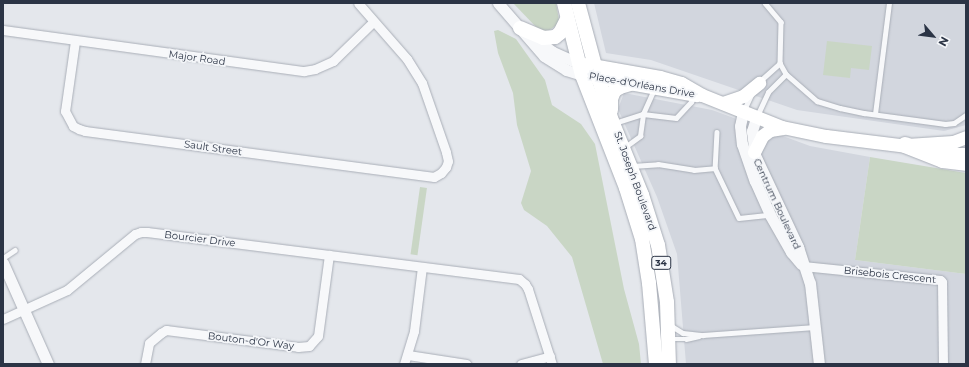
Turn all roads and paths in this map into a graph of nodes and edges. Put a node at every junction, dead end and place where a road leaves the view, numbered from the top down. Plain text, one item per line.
1 (358, 3) edge
2 (498, 3) edge
3 (564, 3) edge
4 (578, 3) edge
5 (765, 3) edge
6 (889, 3) edge
7 (567, 19) junction
8 (373, 22) junction
9 (520, 28) junction
10 (3, 30) edge
11 (75, 41) junction
12 (780, 63) junction
13 (580, 69) junction
14 (596, 72) junction
15 (786, 74) junction
16 (759, 82) junction
17 (634, 83) junction
18 (654, 88) junction
19 (698, 95) junction
20 (723, 103) junction
21 (743, 112) junction
22 (643, 114) junction
23 (876, 114) junction
24 (966, 115) edge
25 (756, 118) junction
26 (613, 122) junction
27 (785, 128) junction
28 (717, 132) dead end
29 (966, 137) edge
30 (905, 145) junction
31 (624, 148) junction
32 (754, 152) junction
33 (966, 154) edge
34 (966, 163) edge
35 (631, 166) junction
36 (715, 168) junction
37 (775, 213) junction
38 (15, 250) dead end
39 (329, 255) junction
40 (3, 258) edge
41 (3, 263) edge
42 (803, 266) junction
43 (422, 267) junction
44 (24, 310) junction
45 (3, 319) edge
46 (668, 324) junction
47 (815, 327) junction
48 (703, 335) junction
49 (669, 339) junction
50 (654, 340) junction
51 (406, 360) edge
52 (551, 360) edge
53 (48, 364) edge
54 (145, 364) edge
55 (466, 364) edge
56 (521, 364) edge
57 (656, 364) edge
58 (670, 364) edge
59 (819, 364) edge
60 (943, 364) edge

1 - 8 street
2 - 9 street
3 - 7 main road, St. Joseph Boulevard / 34
4 - 14 main road, St. Joseph Boulevard / 34
5 - 12 lane
6 - 23 lane
7 - 9 main road
7 - 13 main road, St. Joseph Boulevard / 34
8 - 11 street, Major Road
8 - 11 street, Sault Street
9 - 13 street
10 - 11 street, Major Road
12 - 15 lane
12 - 16 lane
13 - 14 main road, Place-d'Orléans Drive
13 - 50 main road, St. Joseph Boulevard / 34
14 - 17 main road, Place-d'Orléans Drive
14 - 19 main road, Place-d'Orléans Drive
14 - 26 main road, St. Joseph Boulevard / 34
15 - 23 lane
15 - 25 lane
16 - 20 main road
16 - 21 lane
17 - 18 main road, Place-d'Orléans Drive
17 - 26 main road
18 - 19 main road, Place-d'Orléans Drive
18 - 22 lane
19 - 20 main road, Place-d'Orléans Drive
19 - 22 lane
20 - 21 main road, Place-d'Orléans Drive
21 - 25 main road, Place-d'Orléans Drive
21 - 37 street, Centrum Boulevard
22 - 26 lane
22 - 31 lane
23 - 24 lane
25 - 27 main road, Place-d'Orléans Drive
25 - 32 street, Centrum Boulevard
26 - 31 main road, St. Joseph Boulevard / 34
27 - 30 main road, Place-d'Orléans Drive
27 - 32 main road
28 - 36 lane
29 - 30 main road, Place-d'Orléans Drive
30 - 33 main road, Place-d'Orléans Drive
30 - 34 highway
31 - 35 main road, St. Joseph Boulevard / 34
32 - 37 street, Centrum Boulevard
35 - 36 lane
35 - 46 main road, St. Joseph Boulevard / 34
36 - 37 lane
37 - 42 street, Centrum Boulevard
38 - 40 lane
39 - 43 street, Bourcier Drive
39 - 44 street, Bourcier Drive
39 - 54 street, Bouton-d'Or Way
41 - 44 street
42 - 47 street, Centrum Boulevard
42 - 60 street, Brisebois Crescent
43 - 51 street
43 - 52 street, Bourcier Drive
44 - 45 street, Bourcier Drive
44 - 53 street
46 - 48 lane
46 - 49 main road, St. Joseph Boulevard / 34
47 - 48 lane
47 - 59 street, Centrum Boulevard
48 - 49 lane
49 - 50 main road
49 - 58 main road, St. Joseph Boulevard / 34
50 - 57 main road, St. Joseph Boulevard / 34
51 - 55 street
52 - 56 street

